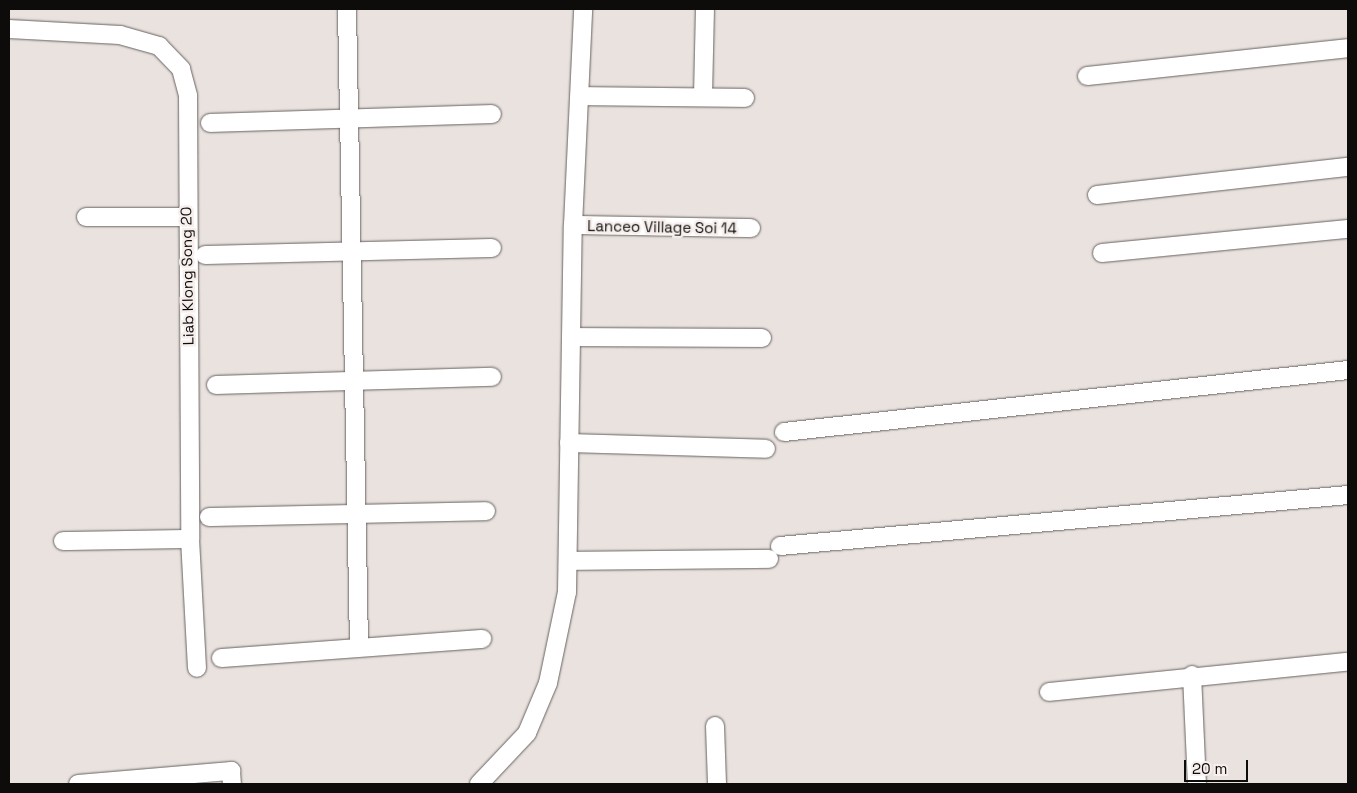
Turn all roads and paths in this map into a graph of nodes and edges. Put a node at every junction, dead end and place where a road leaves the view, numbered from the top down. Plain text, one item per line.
1 (347, 9) edge
2 (583, 9) edge
3 (705, 9) edge
4 (9, 29) edge
5 (1348, 48) edge
6 (1087, 76) dead end
7 (581, 96) junction
8 (703, 96) junction
9 (746, 98) dead end
10 (492, 114) dead end
11 (350, 119) junction
12 (210, 123) dead end
13 (1348, 166) edge
14 (1097, 195) dead end
15 (86, 217) dead end
16 (186, 217) junction
17 (574, 225) junction
18 (751, 228) dead end
19 (1348, 229) edge
20 (492, 248) dead end
21 (352, 253) junction
22 (1102, 253) dead end
23 (205, 255) dead end
24 (571, 337) junction
25 (762, 338) dead end
26 (1348, 370) edge
27 (492, 377) dead end
28 (354, 382) junction
29 (216, 385) dead end
30 (784, 432) dead end
31 (569, 443) junction
32 (766, 449) dead end
33 (1348, 495) edge
34 (486, 511) dead end
35 (356, 514) junction
36 (209, 517) dead end
37 (190, 539) junction
38 (63, 541) dead end
39 (569, 561) junction
40 (482, 639) dead end
41 (358, 647) junction
42 (221, 658) dead end
43 (1346, 662) dead end
44 (197, 668) dead end
45 (1192, 675) junction
46 (1048, 692) dead end
47 (715, 726) dead end
48 (231, 778) edge
49 (78, 784) edge
50 (479, 784) edge
51 (717, 784) edge
52 (1197, 784) edge

1 - 11 street
2 - 7 street
3 - 8 street
4 - 16 street, Liab Klong Song 20
5 - 6 street
7 - 8 street
7 - 17 street
8 - 9 street
10 - 11 street
11 - 12 street
11 - 21 street
13 - 14 street
15 - 16 street
16 - 37 street, Liab Klong Song 20
17 - 18 street, Lanceo Village Soi 14
17 - 24 street
19 - 22 street
20 - 21 street
21 - 23 street
21 - 28 street
24 - 25 street
24 - 31 street
26 - 30 street
27 - 28 street
28 - 29 street
28 - 35 street
31 - 32 street
31 - 39 street
33 - 39 street
34 - 35 street
35 - 36 street
35 - 41 street
37 - 38 street
37 - 44 street, Liab Klong Song 20
39 - 50 street
40 - 41 street
41 - 42 street
43 - 45 street
45 - 46 street
45 - 52 street
47 - 51 street
48 - 49 street

